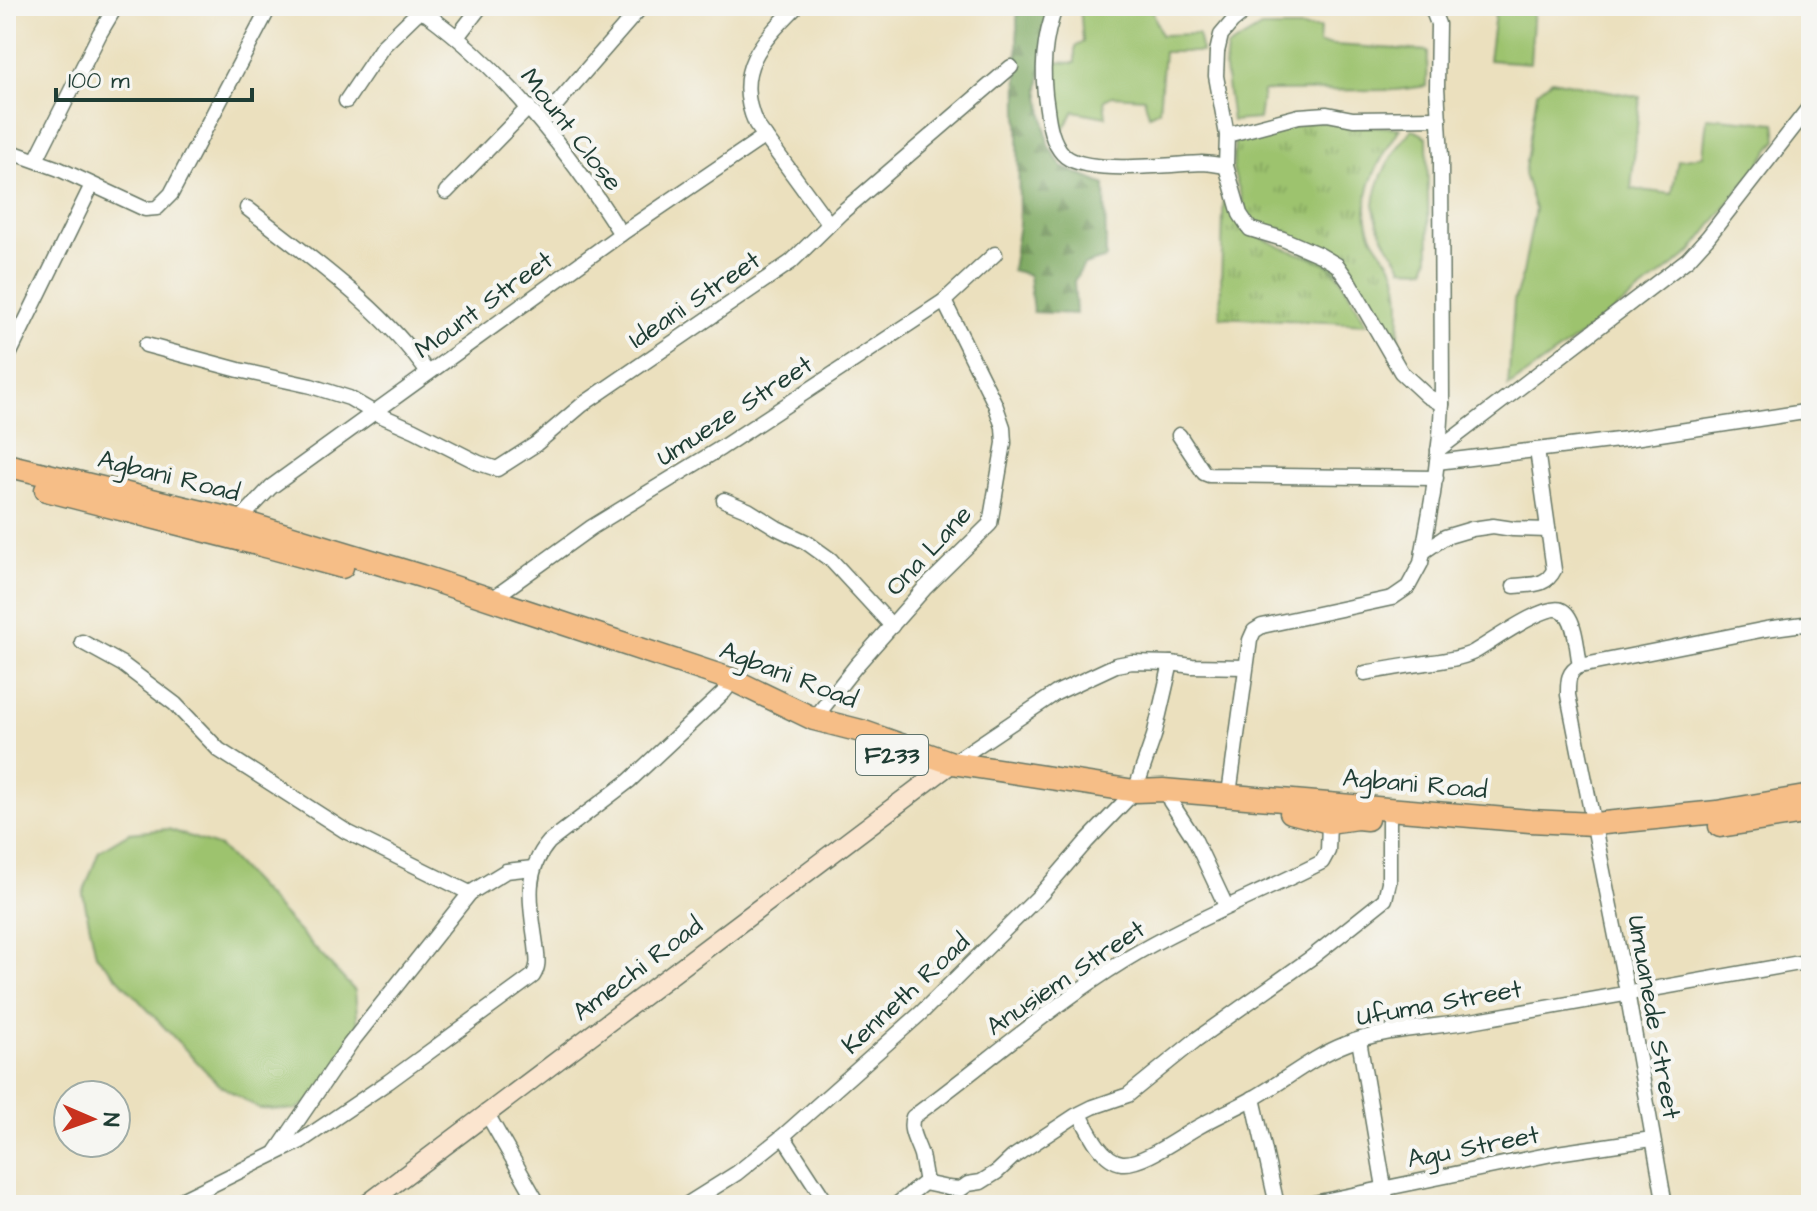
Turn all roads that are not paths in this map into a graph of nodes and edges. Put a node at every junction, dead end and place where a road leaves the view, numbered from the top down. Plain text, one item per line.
1 (116, 6) edge
2 (270, 6) edge
3 (481, 6) edge
4 (642, 6) edge
5 (797, 6) edge
6 (1056, 6) edge
7 (1258, 6) edge
8 (1431, 6) edge
9 (457, 37) junction
10 (1011, 67) dead end
11 (346, 101) dead end
12 (1811, 105) edge
13 (529, 107) junction
14 (1439, 118) junction
15 (541, 122) junction
16 (1227, 135) junction
17 (765, 136) junction
18 (6, 150) edge
19 (36, 160) junction
20 (1226, 166) junction
21 (92, 185) junction
22 (446, 192) dead end
23 (247, 208) dead end
24 (829, 224) junction
25 (621, 234) junction
26 (995, 254) dead end
27 (944, 301) junction
28 (146, 345) dead end
29 (6, 361) edge
30 (428, 373) junction
31 (1442, 404) junction
32 (1811, 411) edge
33 (373, 412) junction
34 (1179, 435) dead end
35 (1537, 450) junction
36 (1438, 456) junction
37 (6, 465) edge
38 (1436, 478) junction
39 (6, 481) edge
40 (724, 500) dead end
41 (232, 528) junction
42 (1548, 530) junction
43 (1423, 552) junction
44 (1514, 586) dead end
45 (492, 599) junction
46 (1811, 623) edge
47 (892, 626) junction
48 (82, 642) dead end
49 (1171, 663) junction
50 (1580, 666) junction
51 (1245, 667) junction
52 (1365, 673) dead end
53 (729, 686) junction
54 (814, 719) junction
55 (946, 768) junction
56 (1131, 794) junction
57 (1229, 794) junction
58 (1811, 796) edge
59 (1170, 801) junction
60 (1811, 812) edge
61 (1389, 821) junction
62 (1329, 822) junction
63 (1596, 831) junction
64 (533, 868) junction
65 (470, 893) junction
66 (1226, 906) junction
67 (1811, 961) edge
68 (1627, 992) junction
69 (1359, 1040) junction
70 (1253, 1098) junction
71 (486, 1112) junction
72 (1080, 1114) junction
73 (783, 1136) junction
74 (1652, 1139) junction
75 (277, 1153) junction
76 (926, 1182) junction
77 (1384, 1187) junction
78 (171, 1205) edge
79 (366, 1205) edge
80 (539, 1205) edge
81 (686, 1205) edge
82 (828, 1205) edge
83 (896, 1205) edge
84 (1277, 1205) edge
85 (1304, 1205) edge
86 (1387, 1205) edge
87 (1665, 1205) edge

1 - 19 street
2 - 21 street
3 - 9 street
4 - 15 street
5 - 17 street
6 - 20 street
7 - 16 street
8 - 14 street
9 - 11 street, Mount Close
9 - 13 street, Mount Close
10 - 24 street, Ideani Street
12 - 36 street
13 - 15 street, Mount Close
13 - 22 street
14 - 16 street
14 - 31 street
15 - 25 street, Mount Close
16 - 20 street
17 - 24 street
17 - 25 street, Mount Street
18 - 19 street
19 - 21 street
20 - 31 street
21 - 29 street
23 - 30 street
24 - 33 street, Ideani Street
25 - 30 street, Mount Street
26 - 27 street, Umueze Street
27 - 45 street, Umueze Street
27 - 47 street, Ona Lane
28 - 33 street
30 - 33 street, Mount Street
31 - 36 street
32 - 35 street
33 - 41 street, Mount Street
34 - 38 street
35 - 36 street
35 - 42 street
36 - 38 street
37 - 41 main road, Agbani Road / F233
38 - 43 street
39 - 41 main road, Agbani Road / F233
40 - 47 street
41 - 45 main road, Agbani Road / F233
41 - 53 main road, Agbani Road / F233
42 - 43 street
42 - 44 street
43 - 51 street
45 - 53 main road, Agbani Road / F233
46 - 50 street
47 - 54 street, Ona Lane
48 - 65 street
49 - 51 street
49 - 55 street
49 - 56 street
50 - 52 street
50 - 63 street, Umuanede Street
51 - 57 street
53 - 54 main road, Agbani Road / F233
53 - 55 main road, Agbani Road / F233
53 - 64 street
54 - 55 main road, Agbani Road / F233
55 - 56 main road, Agbani Road / F233
55 - 71 main road, Amechi Road
56 - 57 main road, Agbani Road / F233
56 - 59 main road, Agbani Road / F233
56 - 73 street, Kenneth Road
57 - 63 main road, Agbani Road / F233
58 - 63 main road, Agbani Road / F233
59 - 62 main road, Agbani Road / F233
59 - 66 street
60 - 63 main road, Agbani Road / F233
61 - 62 main road, Agbani Road / F233
61 - 63 main road, Agbani Road / F233
61 - 72 street
62 - 66 street, Anusiem Street
63 - 68 street, Umuanede Street
64 - 65 street
64 - 75 street
65 - 75 street
66 - 76 street, Anusiem Street
67 - 68 street, Ufuma Street
68 - 69 street, Ufuma Street
68 - 74 street, Umuanede Street
69 - 70 street, Ufuma Street
69 - 77 street
70 - 72 street, Ufuma Street
70 - 84 street
71 - 79 main road, Amechi Road
71 - 80 street
72 - 76 street
73 - 81 street, Kenneth Road
73 - 82 street
74 - 77 street, Agu Street
74 - 87 street, Umuanede Street
75 - 78 street
76 - 83 street
77 - 85 street, Agu Street
77 - 86 street

